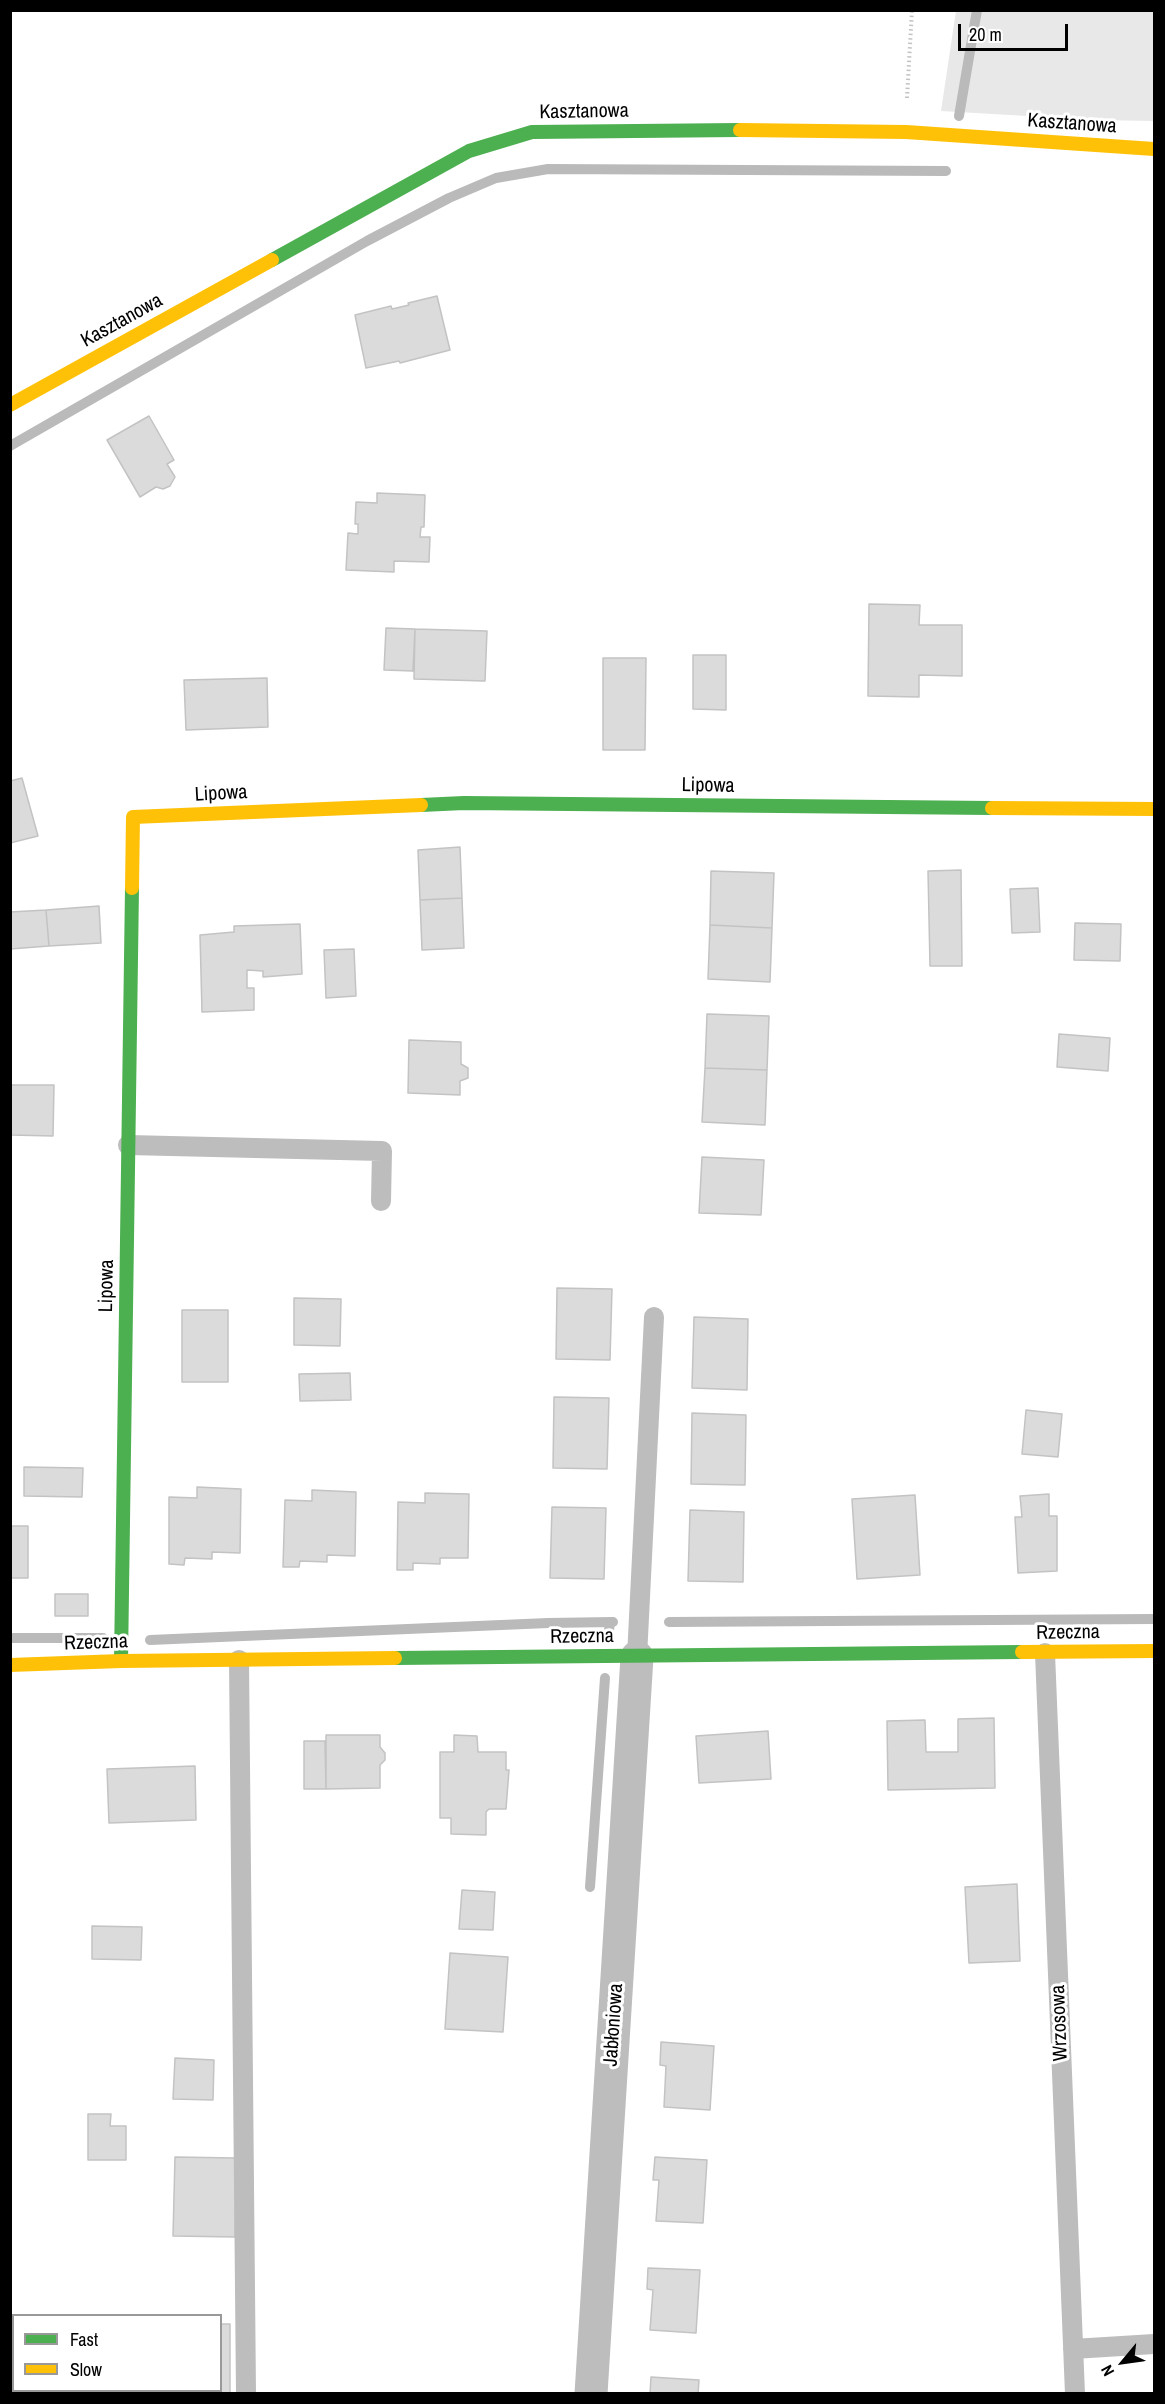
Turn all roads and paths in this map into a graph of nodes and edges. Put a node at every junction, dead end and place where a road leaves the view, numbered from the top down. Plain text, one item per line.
1 (912, 10) edge
2 (906, 132) junction
3 (1155, 149) edge
4 (10, 405) edge
5 (1155, 809) edge
6 (128, 1145) junction
7 (381, 1201) dead end
8 (654, 1317) dead end
9 (1155, 1651) edge
10 (1045, 1653) junction
11 (637, 1656) junction
12 (239, 1660) junction
13 (121, 1661) junction
14 (10, 1665) edge
15 (1155, 2344) edge
16 (1073, 2349) junction
17 (246, 2394) edge
18 (591, 2394) edge
19 (1075, 2394) edge

1 - 2 path
2 - 3 street, Kasztanowa
2 - 4 street, Kasztanowa
5 - 6 street, Lipowa
6 - 7 lane
6 - 13 street, Lipowa
8 - 11 lane
9 - 10 street, Rzeczna
10 - 11 street, Rzeczna
10 - 16 lane, Wrzosowa
11 - 12 street, Rzeczna
11 - 18 street, Jabłoniowa
12 - 13 street, Rzeczna
12 - 17 lane
13 - 14 street, Rzeczna
15 - 16 lane
16 - 19 lane, Wrzosowa

